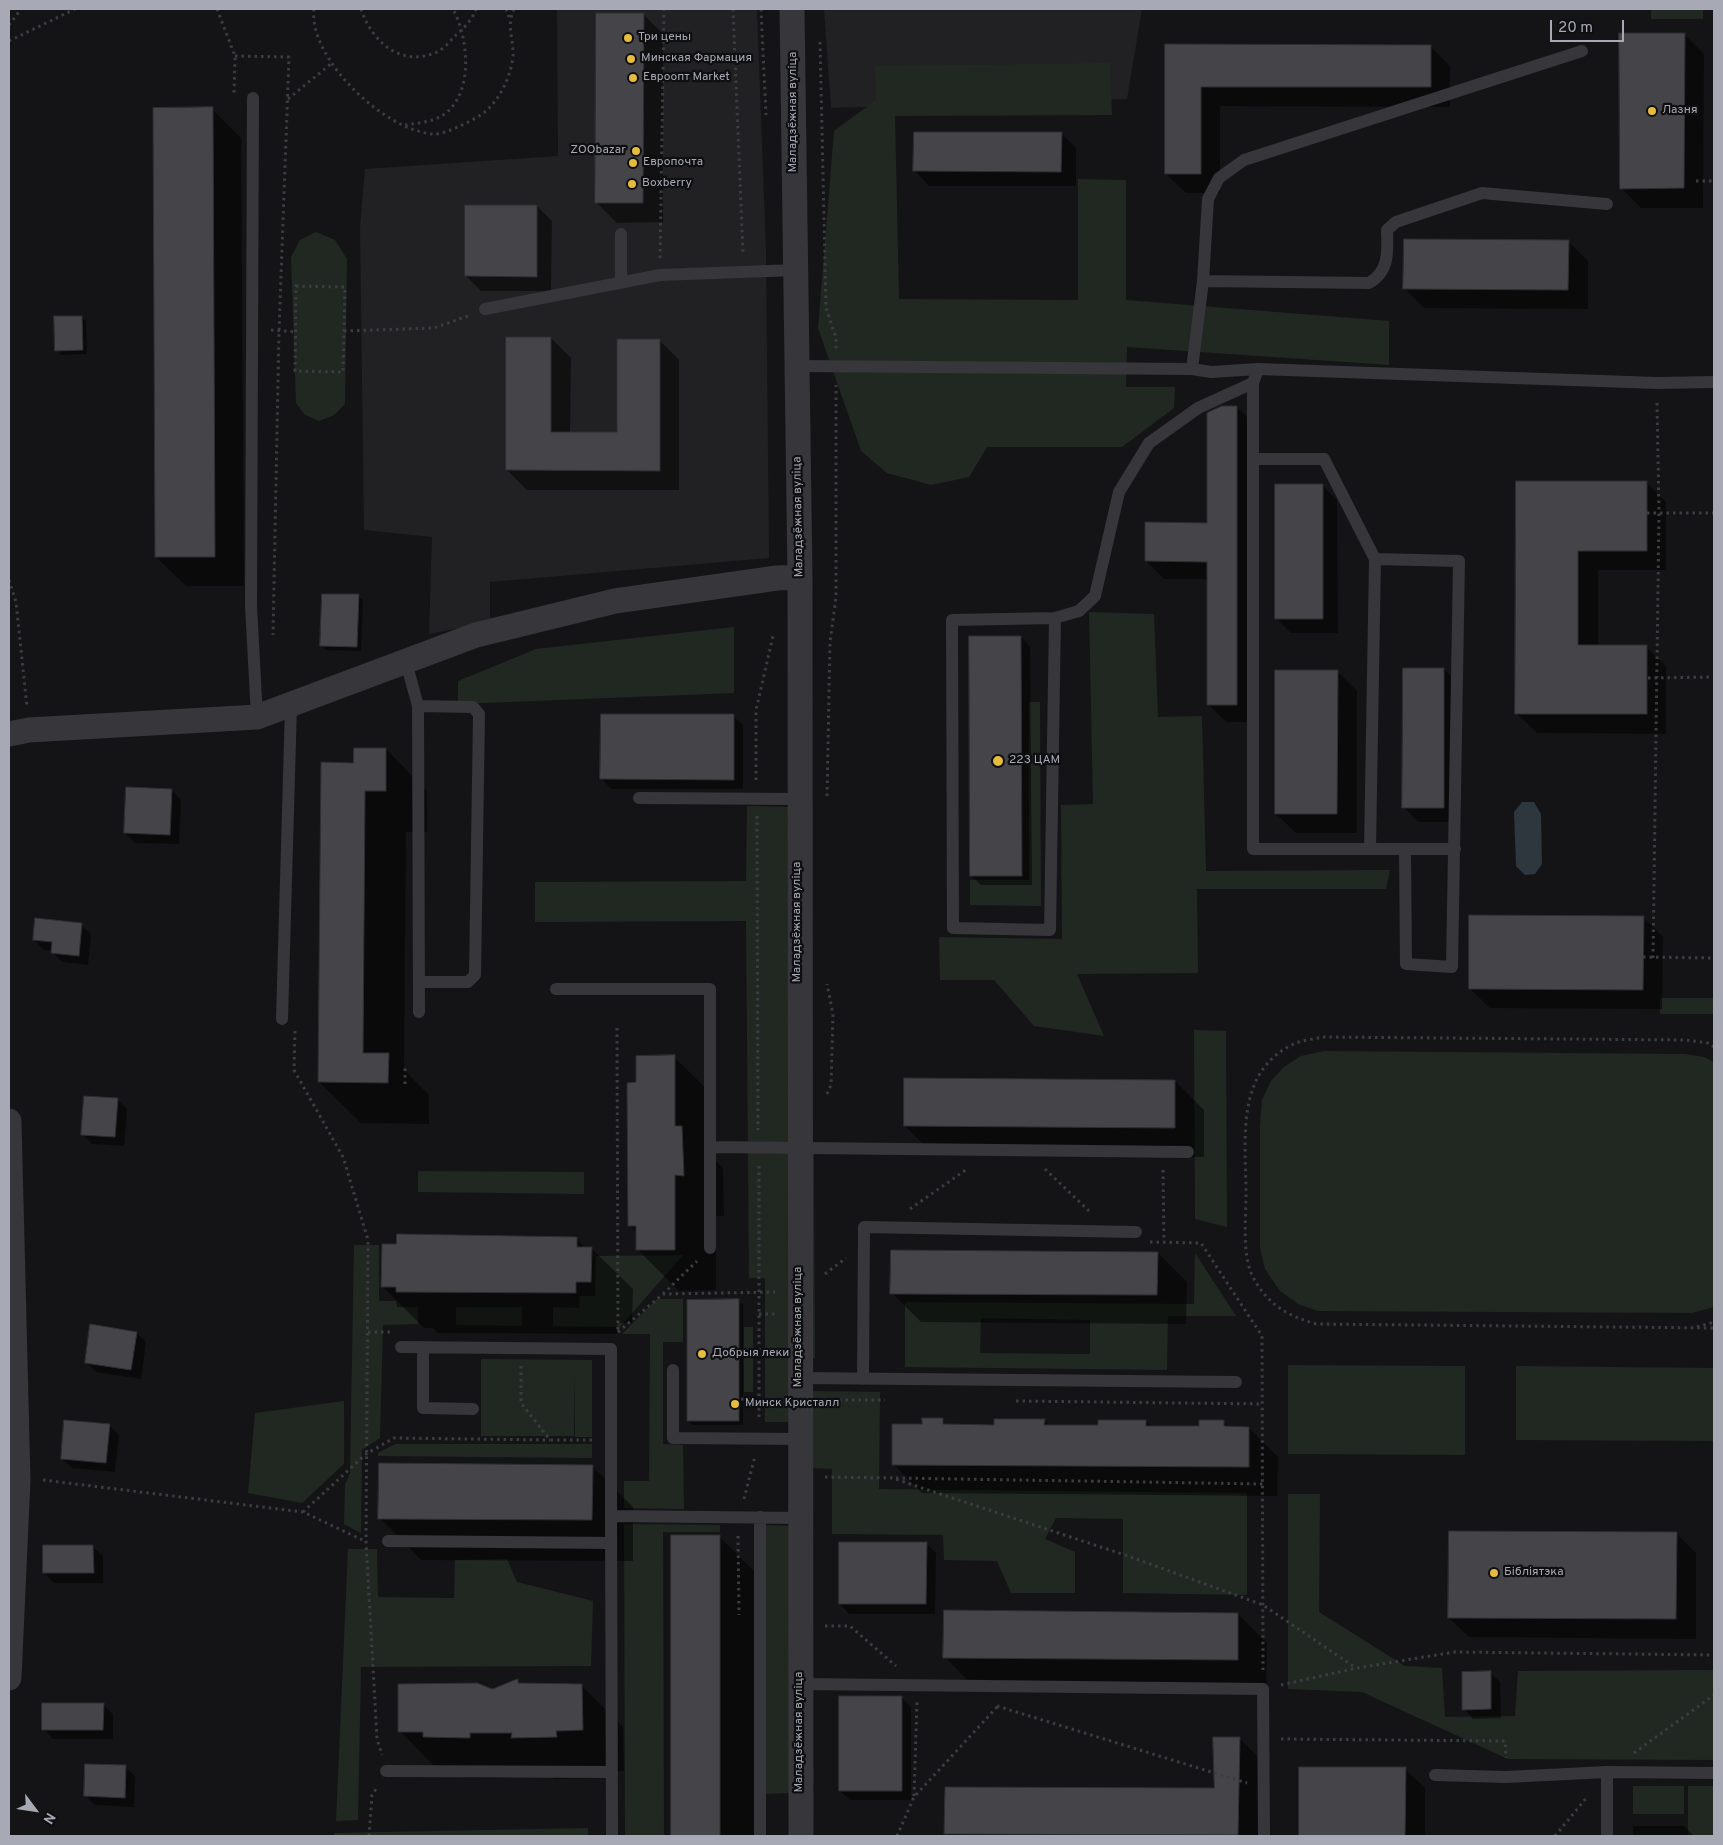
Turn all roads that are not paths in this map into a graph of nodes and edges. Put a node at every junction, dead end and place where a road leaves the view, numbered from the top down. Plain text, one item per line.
1 (792, 9) edge
2 (1582, 51) dead end
3 (253, 98) dead end
4 (1607, 204) dead end
5 (621, 234) dead end
6 (795, 270) junction
7 (621, 281) junction
8 (1204, 281) junction
9 (485, 309) road end
10 (797, 366) junction
11 (1192, 369) junction
12 (1258, 369) junction
13 (1714, 382) edge
14 (1253, 383) junction
15 (1253, 459) junction
16 (1375, 559) junction
17 (800, 577) junction
18 (1055, 618) junction
19 (406, 662) junction
20 (291, 706) junction
21 (418, 706) junction
22 (257, 717) junction
23 (19, 732) edge
24 (639, 798) dead end
25 (798, 799) junction
26 (1370, 849) junction
27 (1405, 849) junction
28 (1456, 849) junction
29 (419, 982) junction
30 (556, 989) dead end
31 (419, 1012) dead end
32 (282, 1020) dead end
33 (9, 1122) edge
34 (710, 1147) junction
35 (799, 1149) junction
36 (1188, 1152) dead end
37 (1136, 1232) dead end
38 (710, 1248) road end
39 (402, 1347) dead end
40 (423, 1347) junction
41 (673, 1370) dead end
42 (863, 1379) junction
43 (1236, 1382) dead end
44 (800, 1389) junction
45 (472, 1409) dead end
46 (800, 1439) junction
47 (611, 1516) junction
48 (760, 1517) junction
49 (800, 1518) junction
50 (388, 1541) road end
51 (611, 1543) junction
52 (9, 1678) edge
53 (800, 1684) junction
54 (386, 1771) road end
55 (611, 1772) junction
56 (1607, 1772) junction
57 (1714, 1773) edge
58 (1435, 1775) dead end
59 (612, 1836) edge
60 (760, 1836) edge
61 (800, 1836) edge
62 (1264, 1836) edge
63 (1607, 1836) edge

1 - 6 street, Маладзёжная вуліца
2 - 8 lane
3 - 22 lane
4 - 8 lane
5 - 7 lane
6 - 7 lane
6 - 10 street, Маладзёжная вуліца
7 - 9 lane
8 - 11 lane
10 - 11 lane
10 - 17 street, Маладзёжная вуліца
11 - 12 lane
12 - 13 lane
12 - 14 lane
14 - 15 lane
14 - 18 lane
15 - 16 lane
15 - 26 lane
16 - 26 lane
16 - 28 lane
17 - 19 street
17 - 25 street, Маладзёжная вуліца
18 - 18 lane
19 - 20 street
19 - 21 lane
20 - 22 street
20 - 32 lane
21 - 29 lane
21 - 29 lane
22 - 23 street
24 - 25 lane
25 - 35 street, Маладзёжная вуліца
26 - 27 lane
27 - 28 lane
27 - 28 lane
29 - 31 lane
30 - 34 lane
33 - 52 street
34 - 35 lane
34 - 38 lane
35 - 36 lane
35 - 44 street, Маладзёжная вуліца
37 - 42 lane
39 - 40 lane
40 - 45 lane
40 - 47 lane
41 - 46 lane
42 - 43 lane
42 - 44 lane
44 - 46 street, Маладзёжная вуліца
46 - 49 street, Маладзёжная вуліца
47 - 48 lane
47 - 51 lane
48 - 49 lane
48 - 60 lane
49 - 53 street, Маладзёжная вуліца
50 - 51 lane
51 - 55 lane
53 - 61 street, Маладзёжная вуліца
53 - 62 lane
54 - 55 lane
55 - 59 lane
56 - 57 lane
56 - 58 lane
56 - 63 lane

